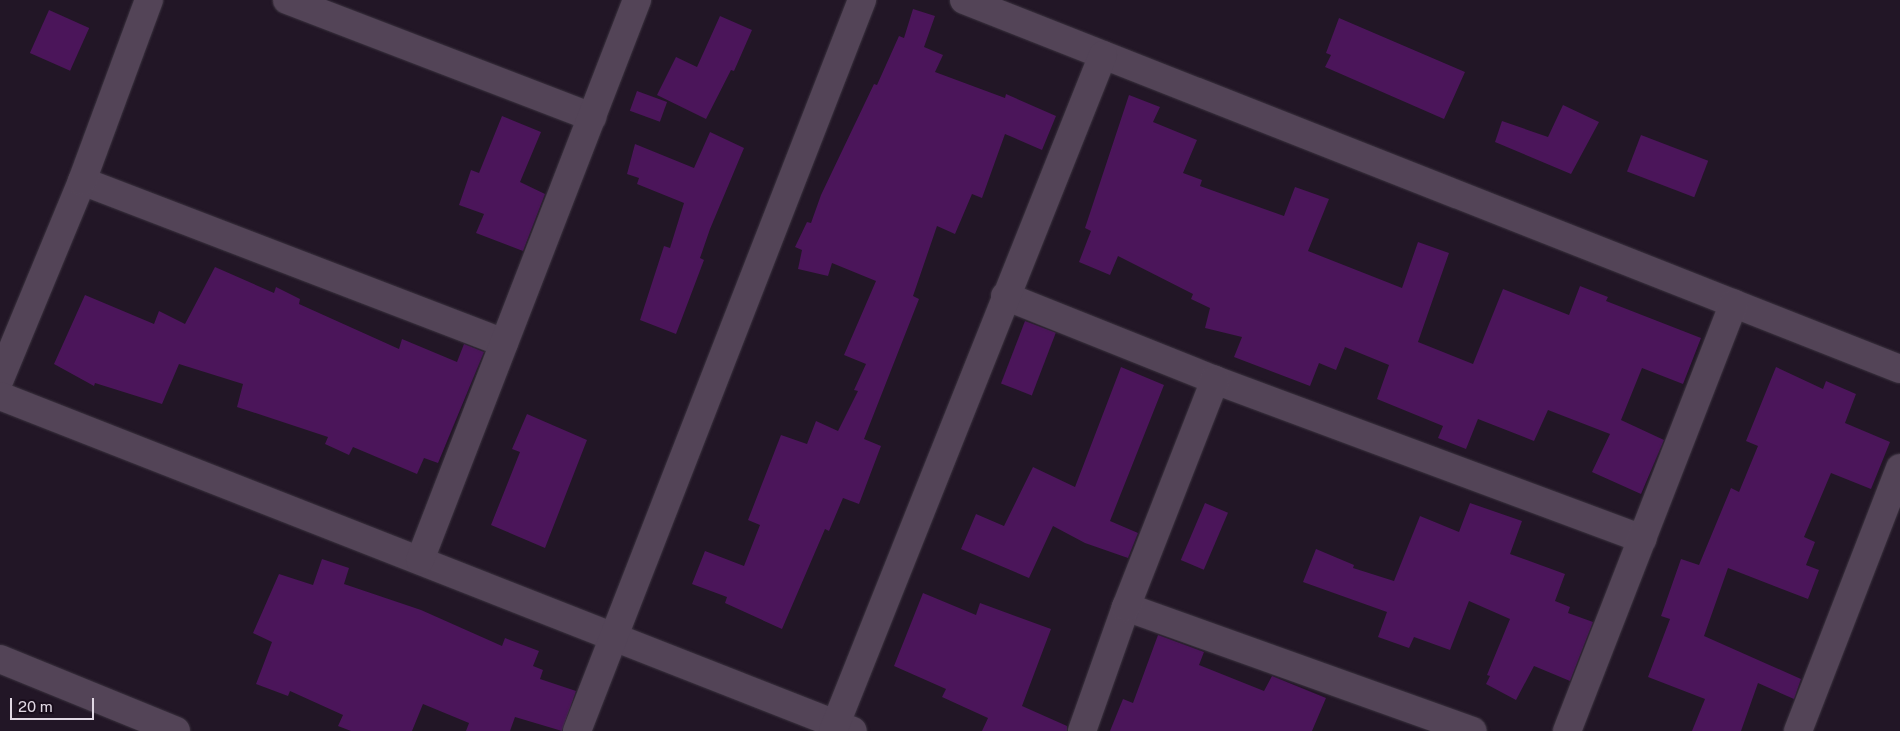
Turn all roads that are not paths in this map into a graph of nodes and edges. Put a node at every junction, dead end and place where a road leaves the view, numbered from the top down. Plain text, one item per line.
1 (149, 0) edge
2 (287, 0) edge
3 (637, 0) edge
4 (862, 0) edge
5 (964, 0) edge
6 (1103, 55) junction
7 (592, 117) junction
8 (82, 181) junction
9 (1005, 296) junction
10 (1734, 303) junction
11 (504, 343) junction
12 (1900, 369) edge
13 (0, 380) edge
14 (1215, 380) junction
15 (0, 396) edge
16 (1900, 468) edge
17 (1642, 539) junction
18 (420, 560) junction
19 (1126, 607) junction
20 (614, 637) junction
21 (0, 659) edge
22 (841, 729) edge
23 (176, 731) edge
24 (577, 731) edge
25 (1082, 731) edge
26 (1472, 731) edge
27 (1567, 731) edge
28 (1798, 731) edge

1 - 8 street
2 - 7 street
3 - 7 street
4 - 20 street
5 - 6 street
6 - 9 street
6 - 10 street
7 - 11 street
8 - 11 street
8 - 13 street
9 - 14 street
9 - 22 street
10 - 12 street
10 - 17 street
11 - 18 street
14 - 17 street
14 - 19 street
15 - 18 street
16 - 28 street
17 - 27 street
18 - 20 street
19 - 25 street
19 - 26 street
20 - 22 street
20 - 24 street
21 - 23 street

